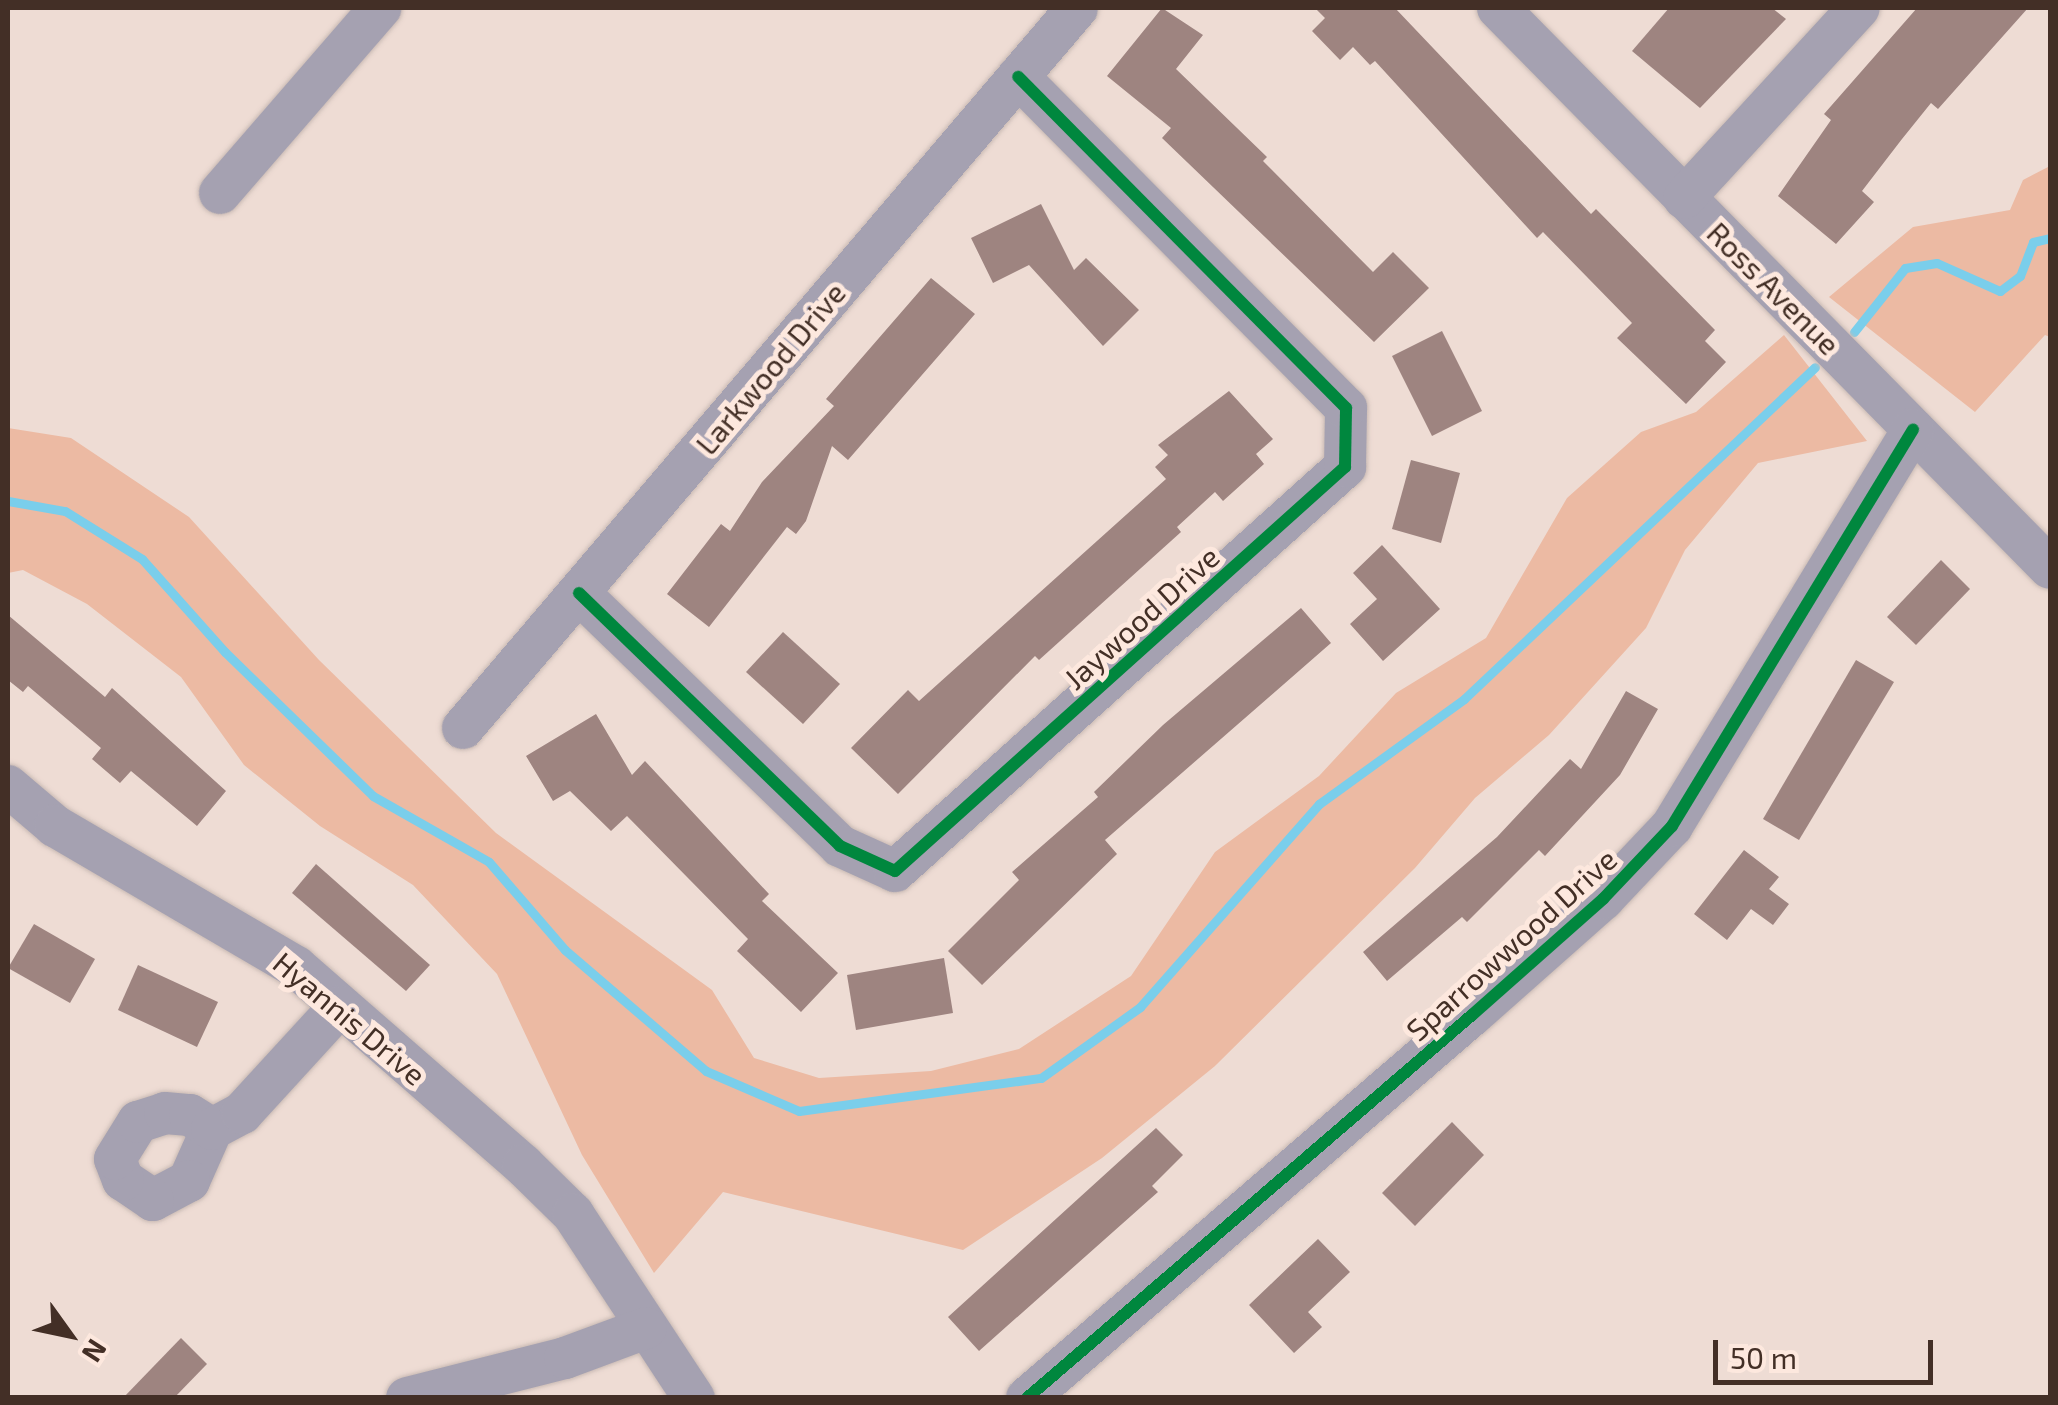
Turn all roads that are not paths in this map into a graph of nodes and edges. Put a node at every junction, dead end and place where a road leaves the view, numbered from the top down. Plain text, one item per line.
1 (380, 8) edge
2 (1077, 8) edge
3 (1498, 8) edge
4 (1860, 8) edge
5 (1018, 77) junction
6 (220, 193) dead end
7 (1684, 198) junction
8 (1913, 428) junction
9 (2050, 568) edge
10 (579, 592) junction
11 (463, 728) dead end
12 (8, 786) edge
13 (339, 1007) junction
14 (212, 1129) dead end
15 (646, 1328) junction
16 (408, 1398) edge
17 (694, 1398) edge
18 (1027, 1398) edge

1 - 6 street
2 - 5 street, Larkwood Drive
3 - 7 street, Ross Avenue
4 - 7 street
5 - 10 street, Larkwood Drive
5 - 10 street, Jaywood Drive
7 - 8 street, Ross Avenue
8 - 9 street, Ross Avenue
8 - 18 street, Sparrowwood Drive
10 - 11 street, Larkwood Drive
12 - 13 street, Hyannis Drive
13 - 14 street
13 - 15 street, Hyannis Drive
15 - 16 street
15 - 17 street

